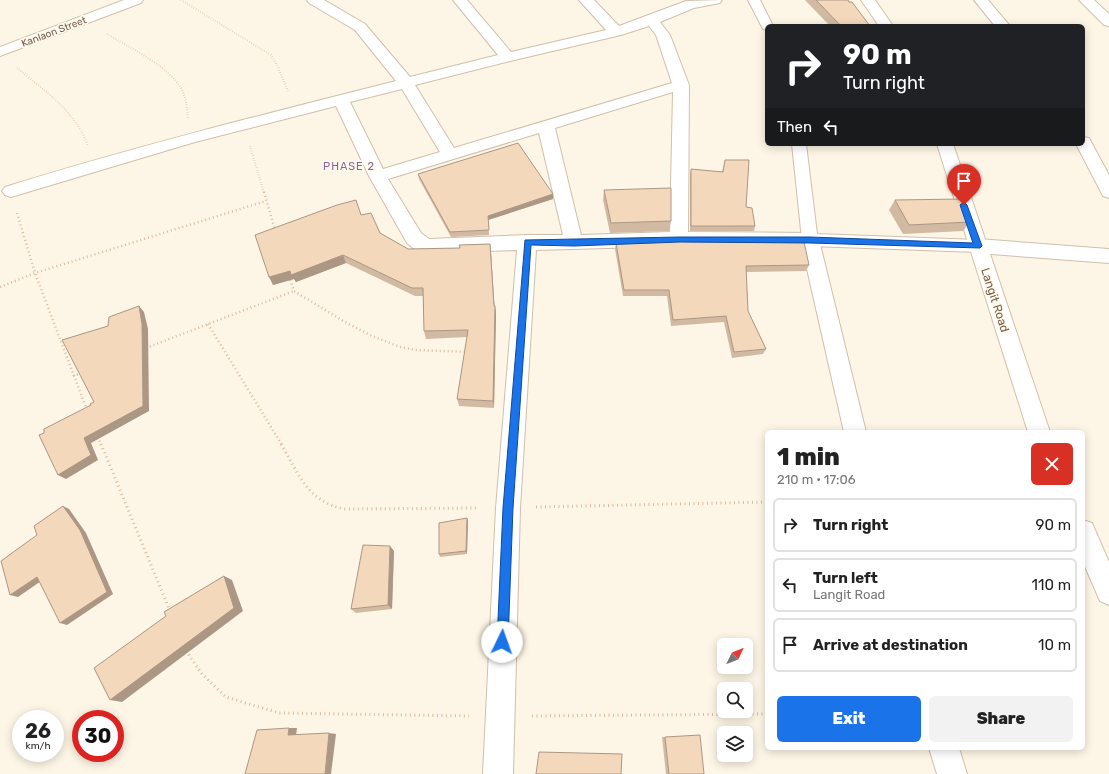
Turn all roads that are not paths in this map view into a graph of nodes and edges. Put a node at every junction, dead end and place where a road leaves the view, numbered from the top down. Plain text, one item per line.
1 (92, 0) edge
2 (136, 0) edge
3 (314, 0) edge
4 (460, 0) edge
5 (586, 0) edge
6 (715, 0) edge
7 (754, 0) edge
8 (868, 0) edge
9 (981, 0) edge
10 (1086, 0) edge
11 (689, 2) edge
12 (108, 11) junction
13 (652, 20) junction
14 (1109, 22) edge
15 (766, 24) edge
16 (885, 24) edge
17 (1001, 24) edge
18 (616, 32) junction
19 (0, 52) edge
20 (508, 57) junction
21 (406, 83) junction
22 (681, 85) junction
23 (341, 100) junction
24 (546, 126) junction
25 (799, 146) edge
26 (945, 146) edge
27 (1085, 146) edge
28 (450, 155) junction
29 (378, 176) junction
30 (11, 191) road end
31 (1109, 192) edge
32 (680, 239) junction
33 (810, 240) junction
34 (527, 242) junction
35 (574, 243) junction
36 (978, 246) junction
37 (1109, 256) edge
38 (855, 430) edge
39 (1038, 430) edge
40 (1085, 537) edge
41 (1109, 592) edge
42 (945, 750) edge
43 (498, 774) edge
44 (952, 774) edge

1 - 12 street
2 - 12 street, Kanlaon Street
3 - 21 street
4 - 20 street
5 - 18 street
6 - 11 street
7 - 15 lane
8 - 16 street
9 - 17 street
10 - 14 street
11 - 13 street
12 - 19 street, Kanlaon Street
13 - 18 street
13 - 22 street
18 - 20 street
20 - 21 street
21 - 23 street
21 - 28 street
22 - 24 street
22 - 32 street
23 - 29 street
23 - 30 street
24 - 28 street
24 - 35 street
25 - 33 lane
26 - 36 street, Langit Road
27 - 31 street
28 - 29 street
29 - 34 street
32 - 33 street
32 - 35 street
33 - 36 lane
33 - 38 street
34 - 35 street
34 - 43 street
36 - 37 street
36 - 39 street, Langit Road
40 - 41 street
42 - 44 street

